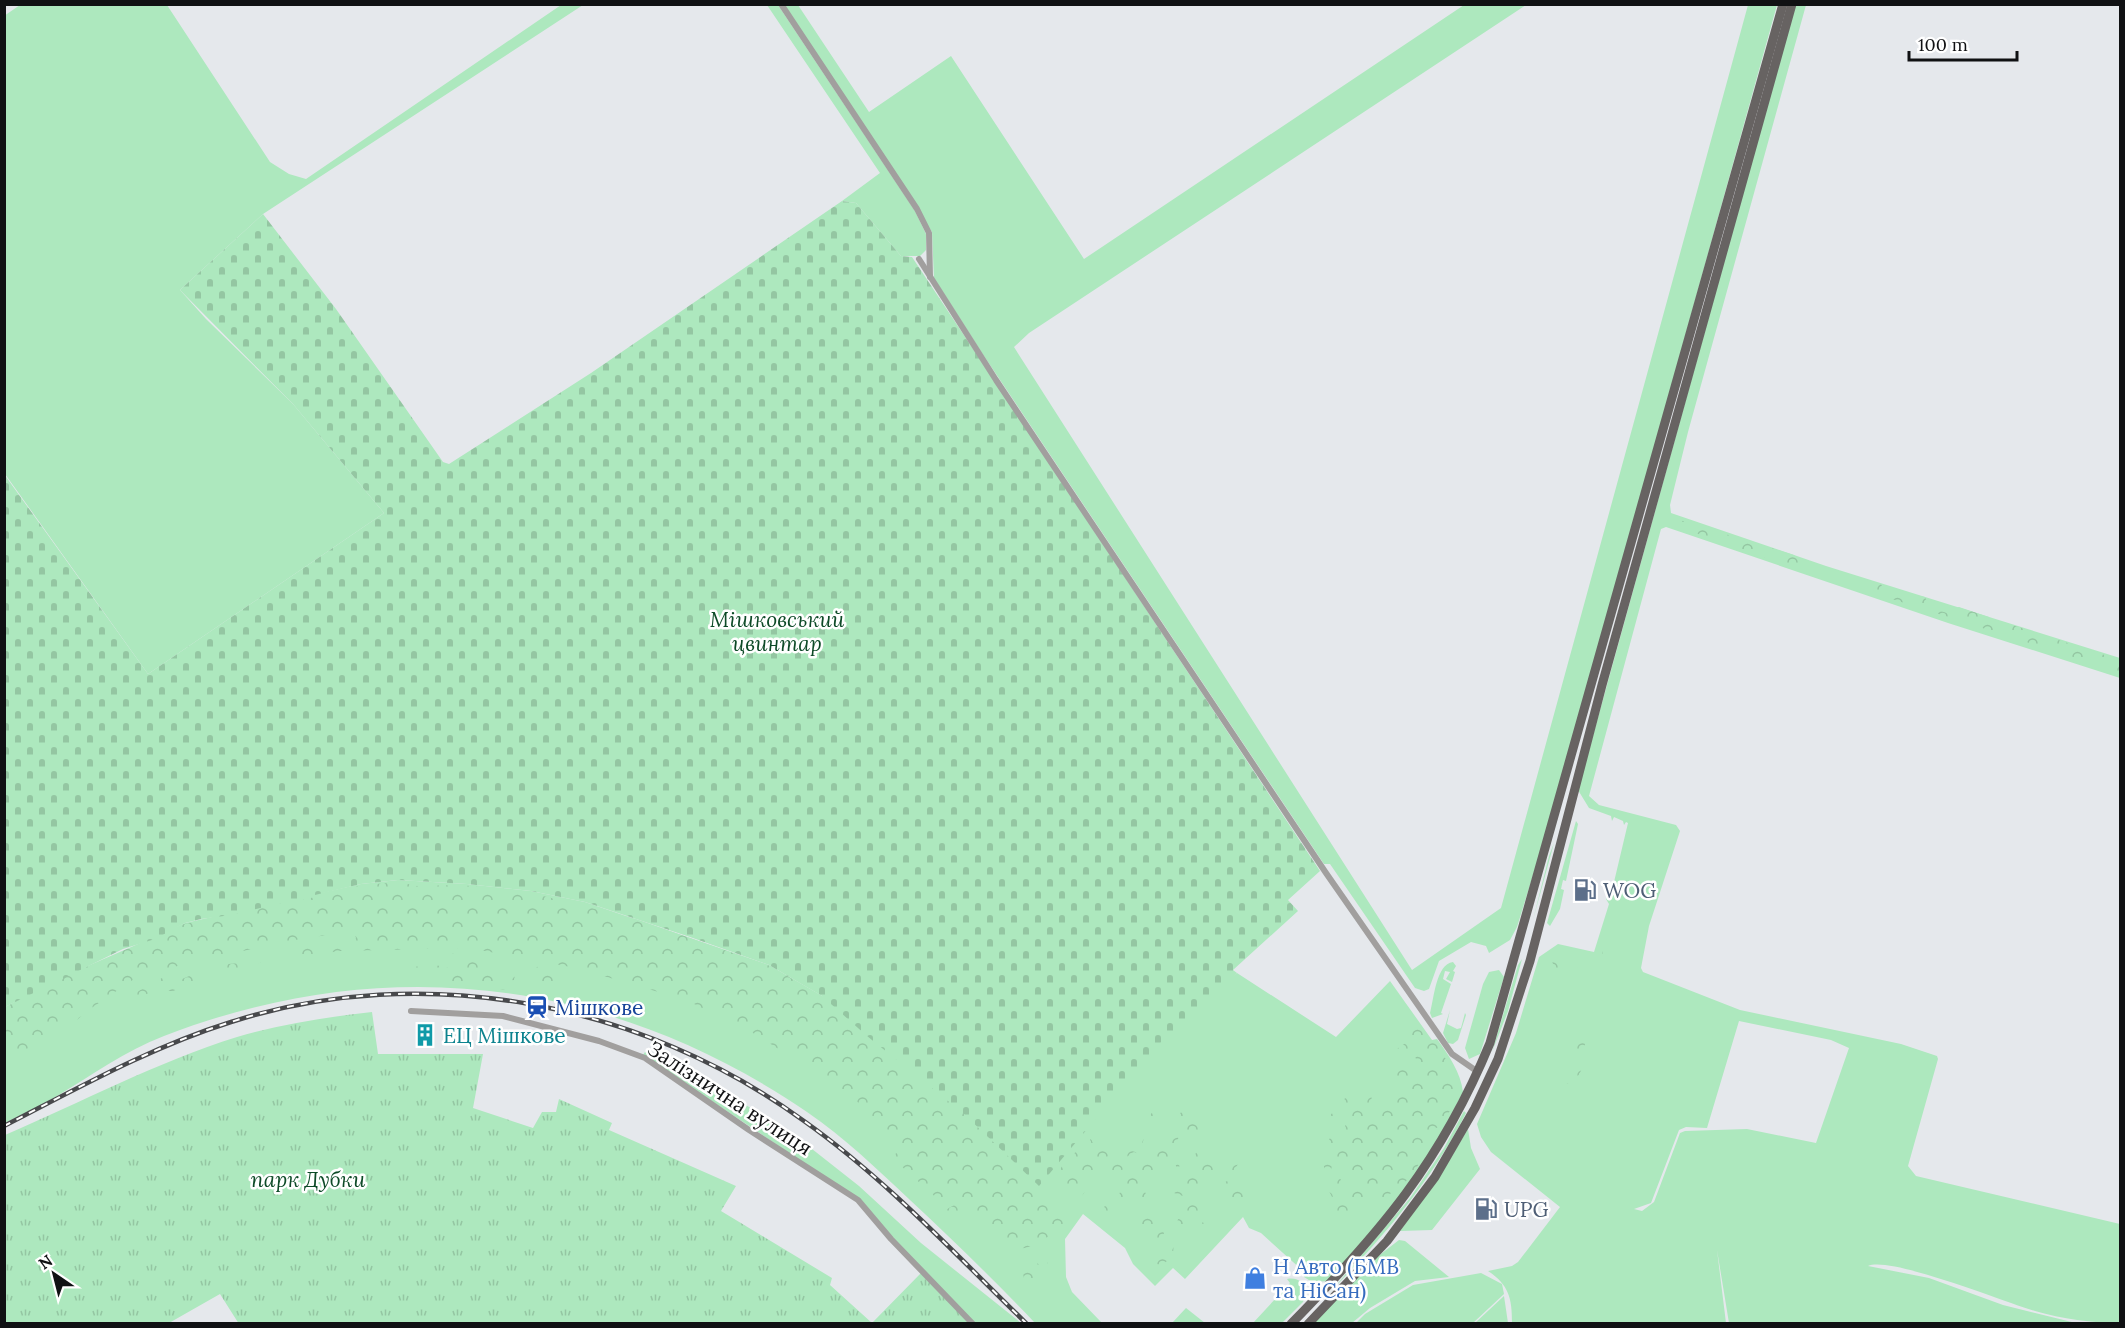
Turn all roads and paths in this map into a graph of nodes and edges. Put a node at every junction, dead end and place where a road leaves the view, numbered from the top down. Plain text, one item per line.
1 (781, 4) edge
2 (1783, 4) edge
3 (1792, 4) edge
4 (919, 259) dead end
5 (930, 277) junction
6 (411, 1011) dead end
7 (1478, 1072) junction
8 (972, 1323) edge
9 (1291, 1323) edge
10 (1308, 1323) edge

1 - 5 street
2 - 7 main road
3 - 10 main road
4 - 5 street
5 - 7 street
6 - 8 street, Залізнична вулиця
7 - 9 main road

